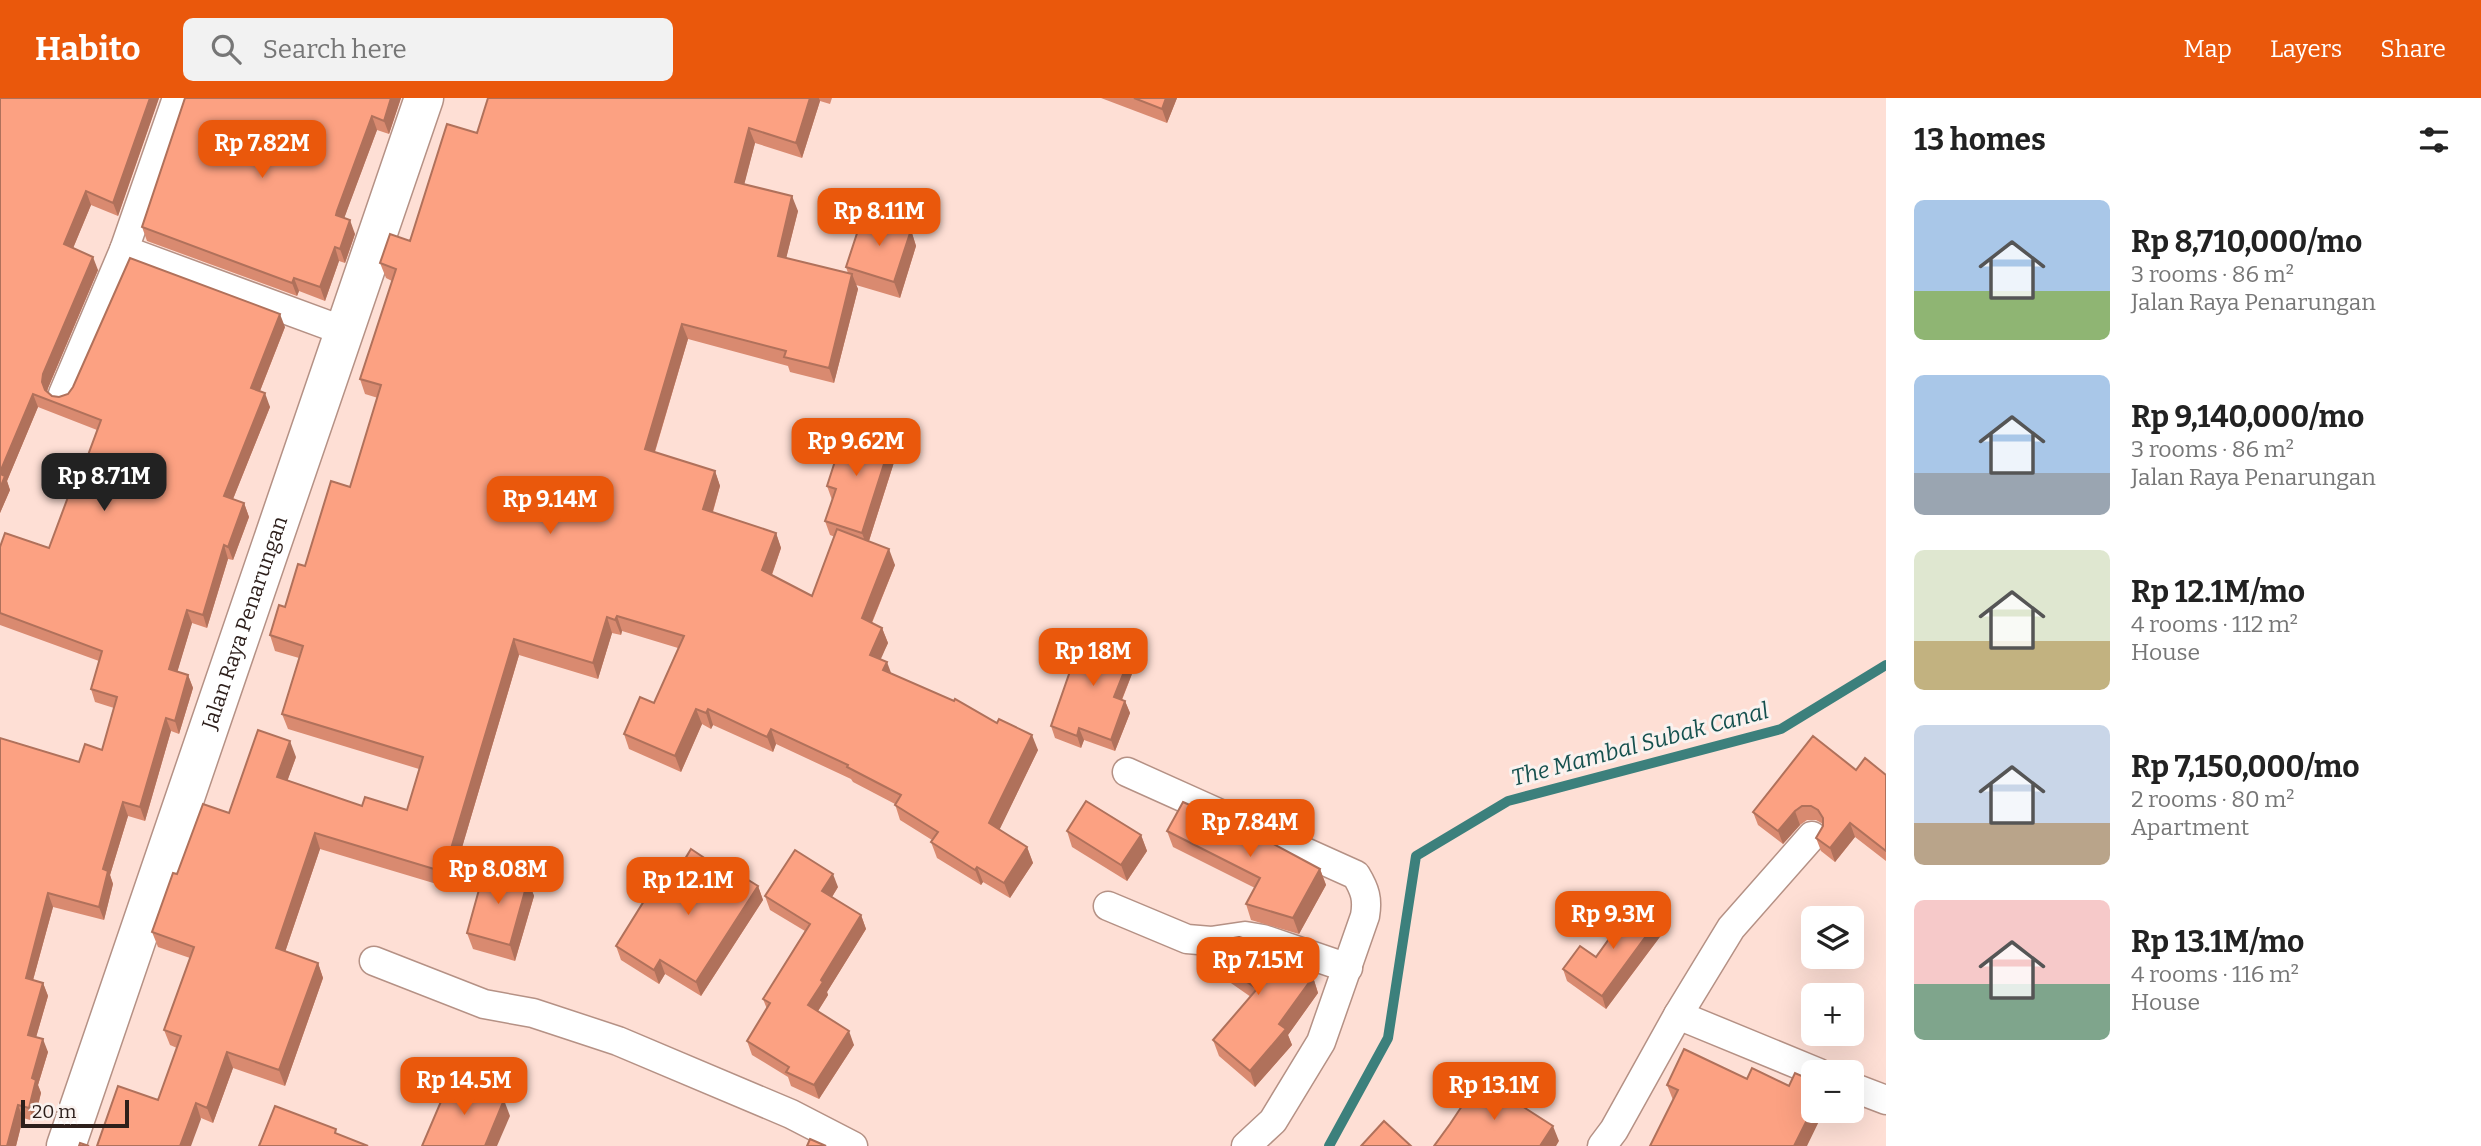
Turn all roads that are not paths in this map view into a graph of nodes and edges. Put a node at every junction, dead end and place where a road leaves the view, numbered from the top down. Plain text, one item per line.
1 (177, 98) edge
2 (424, 98) edge
3 (124, 250) junction
4 (345, 331) junction
5 (63, 394) edge
6 (1127, 772) dead end
7 (1812, 836) dead end
8 (1108, 906) dead end
9 (374, 961) dead end
10 (1348, 968) junction
11 (1678, 1015) junction
12 (1801, 1066) edge
13 (1864, 1092) edge
14 (1886, 1100) edge
15 (66, 1146) edge
16 (853, 1146) edge
17 (1246, 1146) edge
18 (1602, 1146) edge

1 - 3 street
2 - 4 main road, Jalan Raya Penarungan
3 - 4 street
3 - 5 street
4 - 15 main road, Jalan Raya Penarungan
6 - 10 street
7 - 11 street
8 - 10 street
9 - 16 street
10 - 17 street
11 - 12 street
11 - 18 street
13 - 14 street

